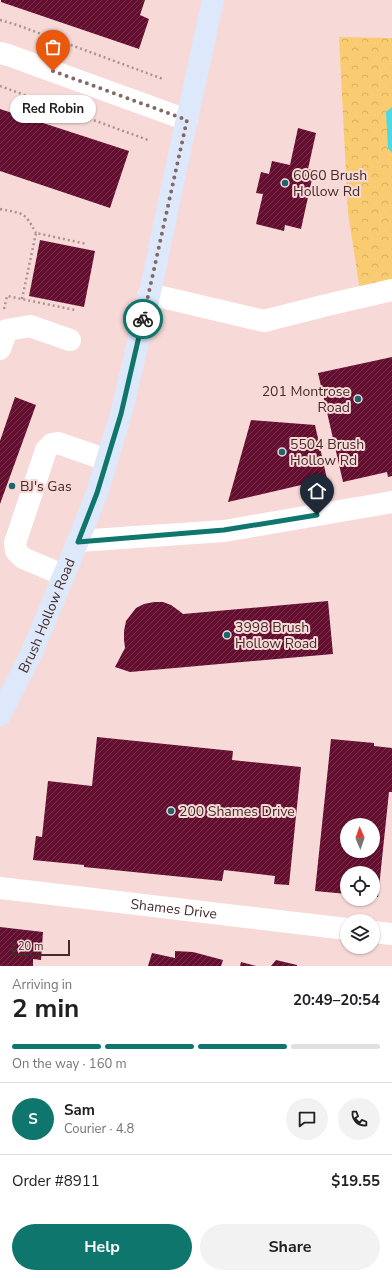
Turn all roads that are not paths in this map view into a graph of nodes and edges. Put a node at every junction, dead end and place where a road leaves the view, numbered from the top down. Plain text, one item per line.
1 (213, 0) edge
2 (0, 53) edge
3 (187, 120) junction
4 (392, 290) edge
5 (149, 294) junction
6 (70, 340) dead end
7 (0, 349) edge
8 (107, 460) junction
9 (392, 502) edge
10 (78, 542) junction
11 (63, 575) junction
12 (0, 716) edge
13 (0, 888) edge
14 (340, 928) edge
15 (380, 933) edge
16 (392, 934) edge

1 - 3 main road, Brush Hollow Road
2 - 3 street
3 - 5 main road, Brush Hollow Road
4 - 5 street
5 - 8 main road, Brush Hollow Road
6 - 7 street
8 - 10 main road, Brush Hollow Road
8 - 11 street
9 - 10 street
10 - 11 main road, Brush Hollow Road
11 - 12 main road, Brush Hollow Road
13 - 14 street, Shames Drive
15 - 16 street

